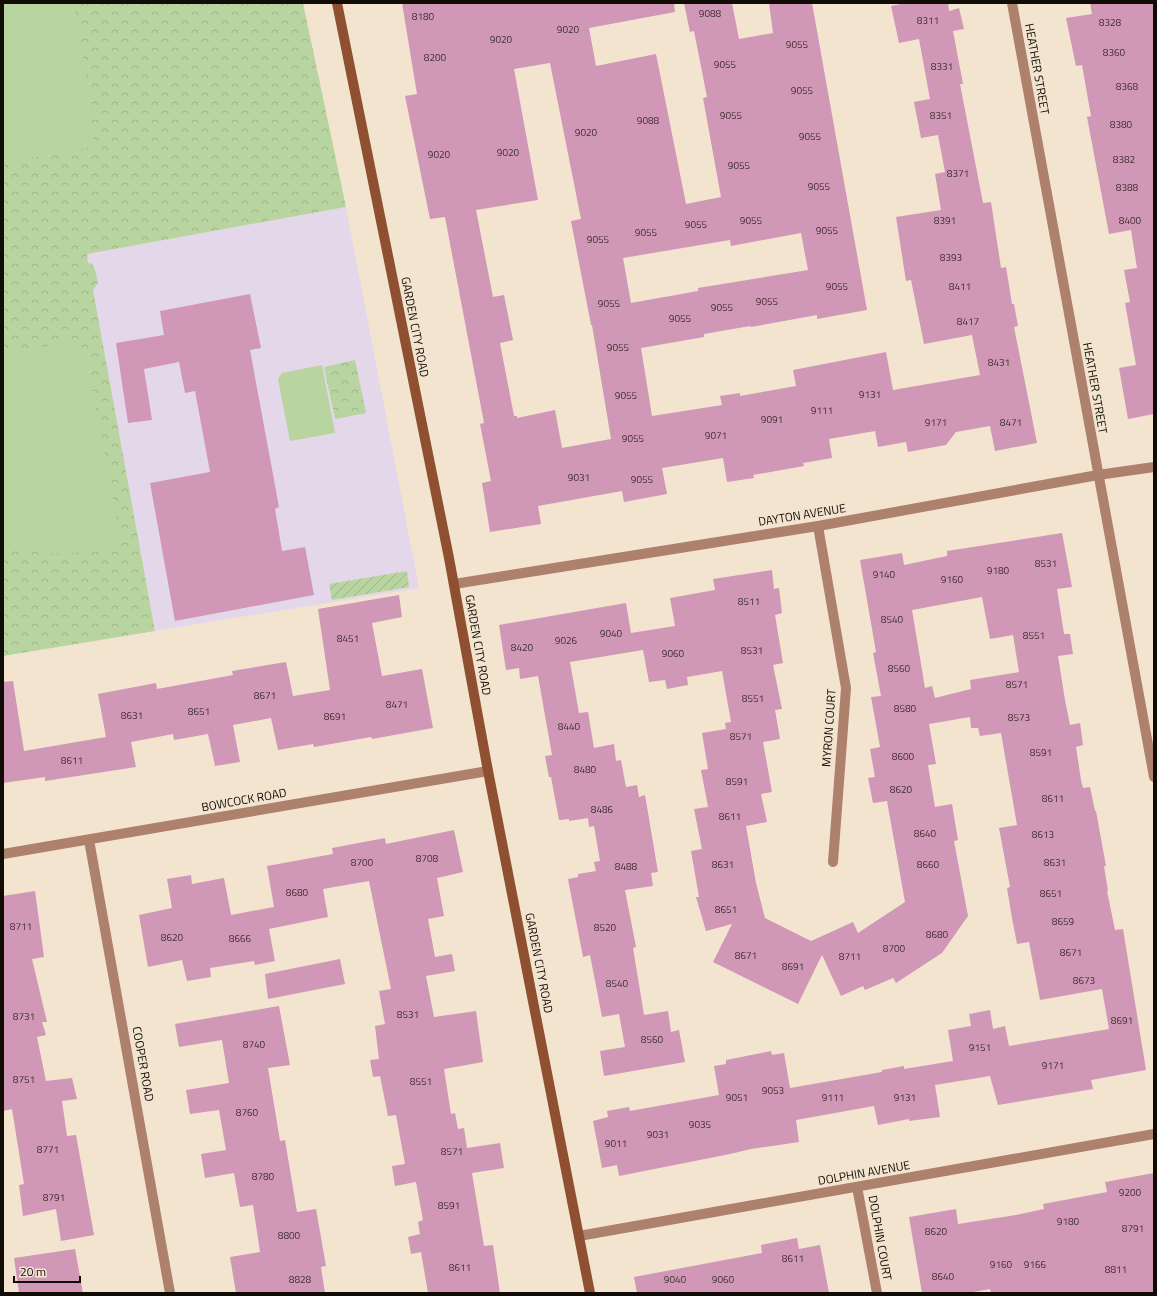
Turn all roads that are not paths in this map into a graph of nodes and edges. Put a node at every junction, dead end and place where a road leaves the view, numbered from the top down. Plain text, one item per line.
1 (337, 3) edge
2 (1012, 3) edge
3 (1154, 468) edge
4 (1098, 475) junction
5 (818, 526) junction
6 (454, 584) junction
7 (488, 771) junction
8 (1154, 777) edge
9 (89, 840) junction
10 (3, 854) edge
11 (833, 862) dead end
12 (1154, 1134) edge
13 (857, 1187) junction
14 (579, 1236) junction
15 (170, 1293) edge
16 (590, 1293) edge
17 (877, 1293) edge

1 - 6 street, GARDEN CITY ROAD
2 - 4 street, HEATHER STREET
3 - 4 street, DAYTON AVENUE
4 - 5 street, DAYTON AVENUE
4 - 8 street, HEATHER STREET
5 - 6 street, DAYTON AVENUE
5 - 11 street, MYRON COURT
6 - 7 street, GARDEN CITY ROAD
7 - 9 street, BOWCOCK ROAD
7 - 14 street, GARDEN CITY ROAD
9 - 10 street, BOWCOCK ROAD
9 - 15 street, COOPER ROAD
12 - 13 street, DOLPHIN AVENUE
13 - 14 street, DOLPHIN AVENUE
13 - 17 street, DOLPHIN COURT
14 - 16 street, GARDEN CITY ROAD

